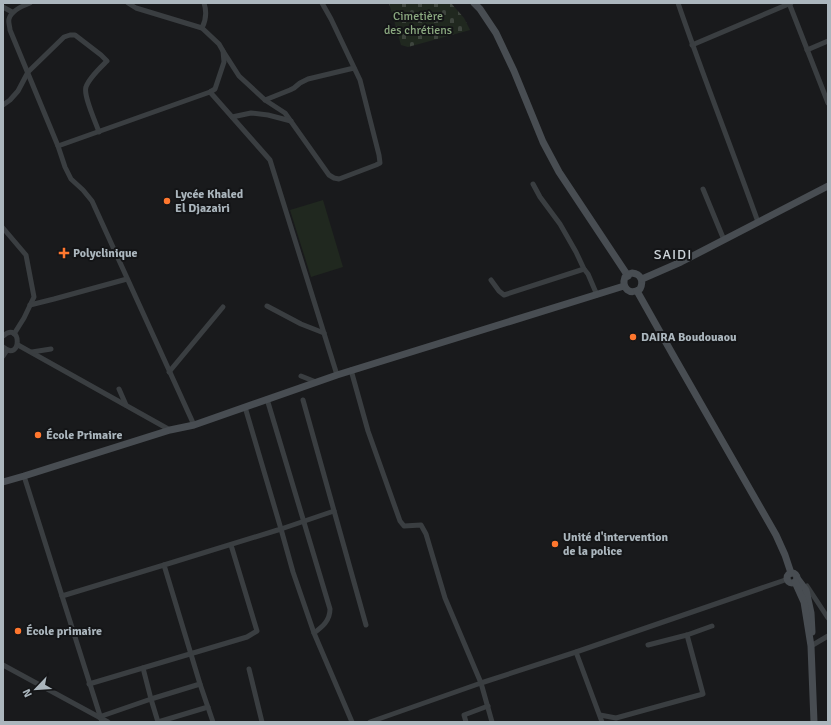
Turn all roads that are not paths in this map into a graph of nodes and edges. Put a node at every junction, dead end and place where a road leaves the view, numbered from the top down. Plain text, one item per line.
1 (30, 3) edge
2 (128, 3) edge
3 (204, 3) edge
4 (322, 3) edge
5 (474, 3) edge
6 (678, 3) edge
7 (790, 3) edge
8 (3, 7) edge
9 (12, 12) junction
10 (202, 28) junction
11 (828, 41) edge
12 (692, 45) junction
13 (807, 50) junction
14 (223, 51) junction
15 (354, 68) junction
16 (28, 72) junction
17 (212, 91) junction
18 (265, 100) junction
19 (828, 103) edge
20 (3, 105) edge
21 (232, 117) junction
22 (292, 122) junction
23 (99, 132) junction
24 (58, 146) junction
25 (533, 184) dead end
26 (828, 186) edge
27 (703, 189) dead end
28 (758, 222) junction
29 (3, 228) edge
30 (724, 240) junction
31 (584, 269) junction
32 (628, 276) junction
33 (127, 279) junction
34 (642, 279) junction
35 (491, 280) dead end
36 (624, 286) junction
37 (637, 291) junction
38 (597, 295) junction
39 (30, 305) junction
40 (267, 306) dead end
41 (223, 307) dead end
42 (324, 333) junction
43 (14, 334) junction
44 (3, 336) edge
45 (18, 344) junction
46 (5, 349) edge
47 (51, 349) dead end
48 (32, 352) junction
49 (3, 356) edge
50 (351, 370) junction
51 (169, 372) junction
52 (337, 375) junction
53 (301, 376) dead end
54 (316, 382) junction
55 (119, 389) dead end
56 (267, 399) junction
57 (303, 400) dead end
58 (126, 405) junction
59 (245, 406) junction
60 (194, 426) junction
61 (170, 430) junction
62 (24, 476) junction
63 (3, 482) edge
64 (334, 511) junction
65 (304, 521) junction
66 (281, 529) junction
67 (231, 545) junction
68 (164, 565) junction
69 (794, 578) junction
70 (62, 596) junction
71 (827, 616) edge
72 (366, 625) dead end
73 (712, 626) dead end
74 (314, 633) junction
75 (687, 635) junction
76 (828, 636) edge
77 (648, 646) dead end
78 (811, 646) junction
79 (576, 652) junction
80 (191, 654) junction
81 (3, 665) edge
82 (144, 668) junction
83 (249, 669) dead end
84 (481, 683) junction
85 (89, 684) junction
86 (200, 684) junction
87 (151, 699) junction
88 (488, 706) junction
89 (208, 707) junction
90 (600, 715) junction
91 (100, 719) edge
92 (108, 722) edge
93 (158, 722) edge
94 (213, 722) edge
95 (262, 722) edge
96 (352, 722) edge
97 (370, 722) edge
98 (466, 722) edge
99 (492, 722) edge
100 (602, 722) edge
101 (814, 722) edge

1 - 9 street
2 - 10 street
3 - 10 street
4 - 15 street
5 - 32 main road
6 - 12 street
7 - 12 street
7 - 13 street
8 - 9 street
9 - 16 street
10 - 14 street
11 - 13 street
12 - 28 street
13 - 19 street
14 - 17 street
14 - 18 street
15 - 18 street
15 - 22 street
16 - 20 street
16 - 23 street
16 - 24 street
17 - 21 street
17 - 23 street
18 - 22 street
21 - 22 street
21 - 42 street
23 - 24 street
24 - 33 street
25 - 31 street
26 - 28 main road
27 - 30 street
28 - 30 main road
29 - 39 street
30 - 34 main road
31 - 35 street
31 - 38 street
32 - 34 main road
32 - 36 main road
33 - 39 street
33 - 51 street
34 - 37 main road
36 - 37 main road
36 - 38 main road
37 - 69 main road
38 - 50 main road
39 - 43 street
40 - 42 street
41 - 51 street
42 - 52 street
43 - 44 street
43 - 45 street
45 - 46 street
45 - 48 street
46 - 49 street
47 - 48 street
48 - 58 street
50 - 52 main road
50 - 84 street
51 - 60 street
52 - 54 main road
53 - 54 street
54 - 56 main road
55 - 58 street
56 - 59 main road
56 - 65 street
57 - 64 street
58 - 61 street
59 - 60 main road
59 - 66 street
60 - 61 main road
61 - 62 main road
62 - 63 main road
62 - 70 street
64 - 65 street
64 - 72 street
65 - 66 street
65 - 74 street
66 - 67 street
66 - 74 street
67 - 68 street
67 - 80 street
68 - 70 street
68 - 80 street
69 - 71 street
69 - 78 main road
69 - 79 street
70 - 85 street
73 - 75 street
74 - 96 street
75 - 77 street
75 - 90 street
76 - 78 street
78 - 101 main road
79 - 84 street
79 - 90 street
80 - 82 street
80 - 86 street
81 - 91 street
82 - 85 street
82 - 87 street
83 - 95 street
84 - 88 street
84 - 97 street
85 - 91 street
86 - 87 street
86 - 89 street
87 - 91 street
87 - 93 street
88 - 98 street
88 - 99 street
89 - 93 street
89 - 94 street
90 - 100 street
91 - 92 street

